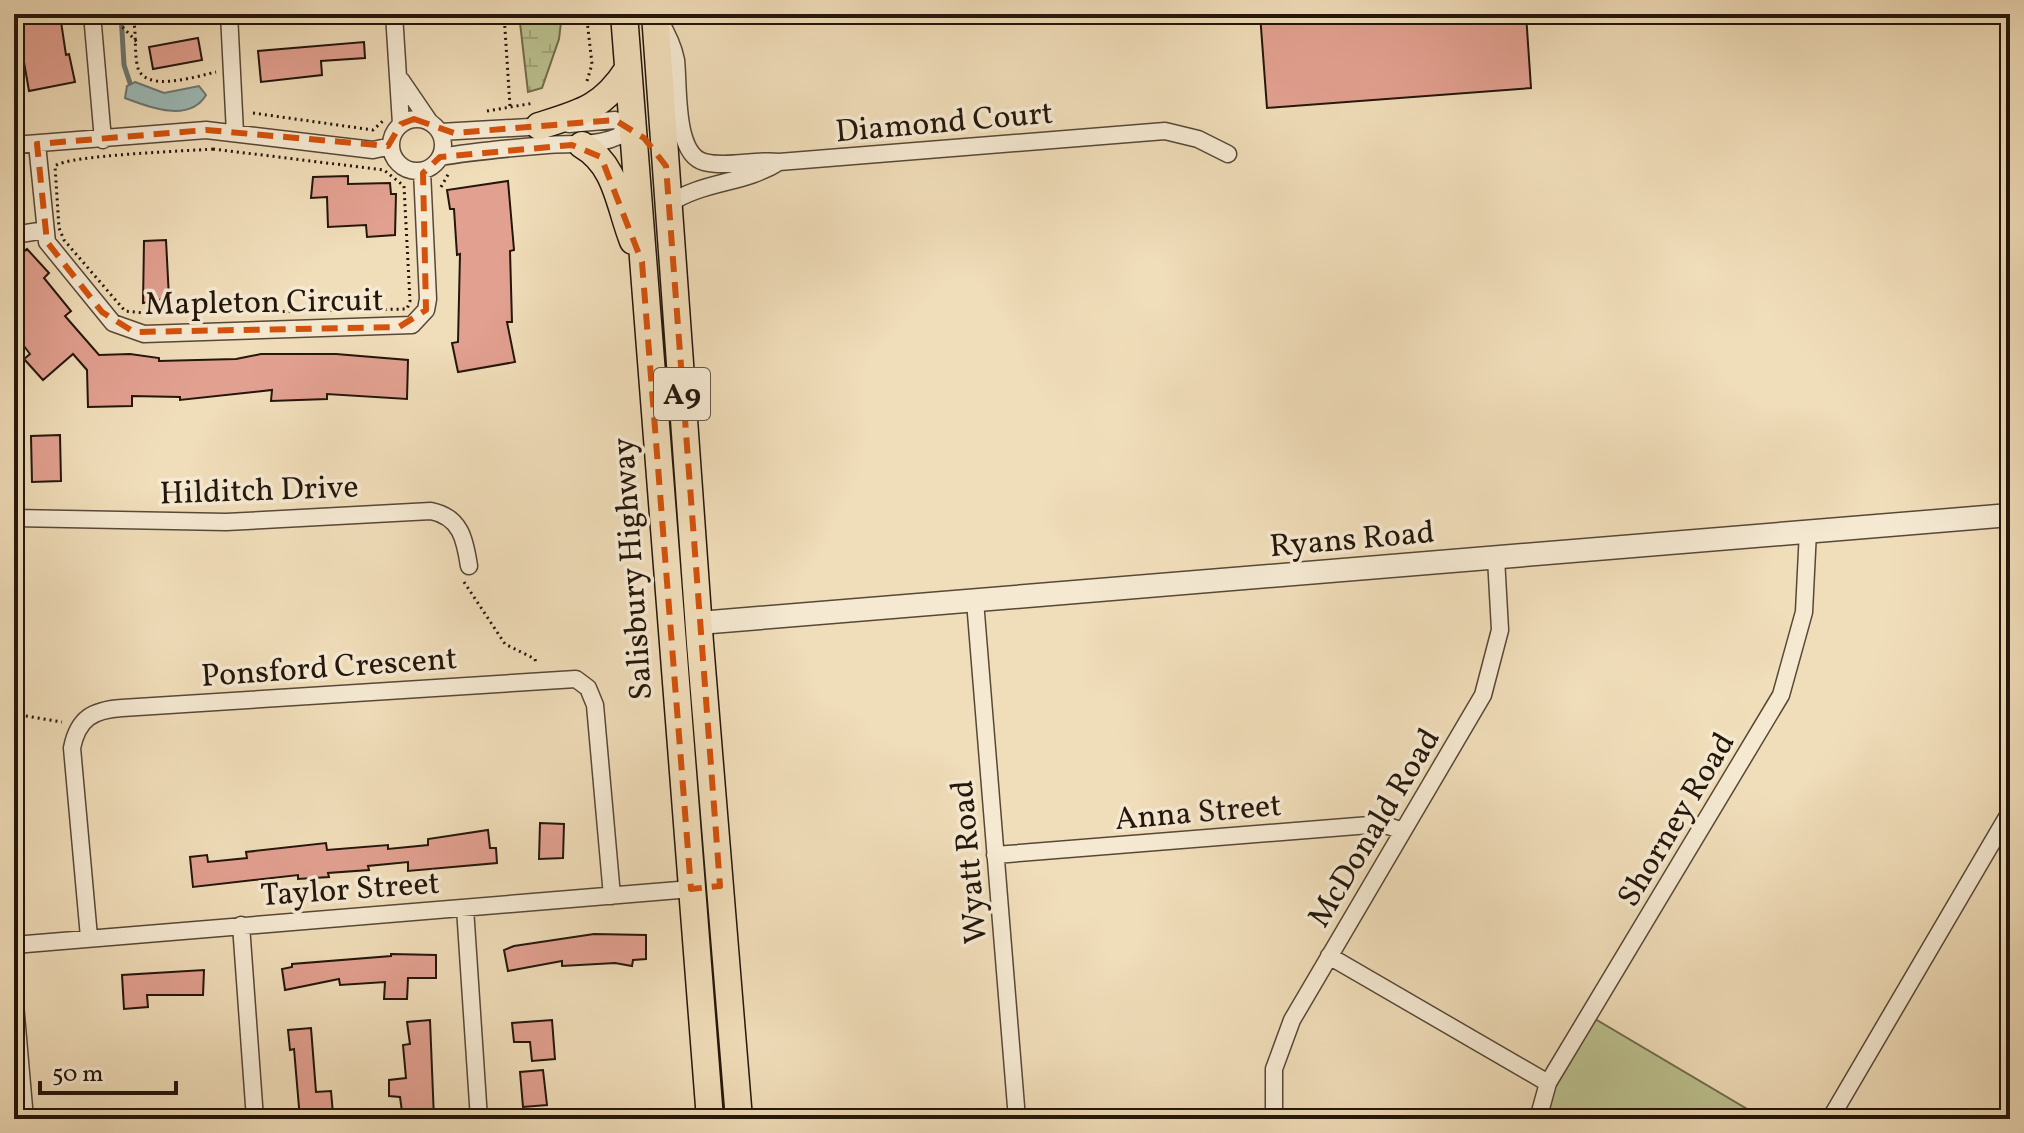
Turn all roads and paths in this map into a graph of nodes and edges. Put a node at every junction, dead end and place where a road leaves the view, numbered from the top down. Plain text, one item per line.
1 (108, 14) edge
2 (132, 14) edge
3 (229, 14) edge
4 (394, 14) edge
5 (504, 14) edge
6 (603, 14) edge
7 (624, 14) edge
8 (650, 14) edge
9 (100, 18) edge
10 (137, 42) junction
11 (628, 69) junction
12 (399, 76) junction
13 (218, 86) dead end
14 (583, 87) dead end
15 (510, 106) junction
16 (383, 110) dead end
17 (253, 113) dead end
18 (478, 113) dead end
19 (539, 114) junction
20 (401, 124) junction
21 (434, 127) junction
22 (632, 128) junction
23 (235, 133) junction
24 (103, 140) junction
25 (37, 144) junction
26 (14, 145) edge
27 (582, 145) junction
28 (391, 146) junction
29 (1228, 154) dead end
30 (440, 157) junction
31 (779, 162) junction
32 (666, 166) junction
33 (14, 167) edge
34 (422, 171) junction
35 (56, 181) joint
36 (669, 204) junction
37 (14, 211) edge
38 (45, 230) junction
39 (14, 235) edge
40 (642, 262) junction
41 (2010, 515) edge
42 (14, 518) edge
43 (1808, 531) junction
44 (1496, 558) junction
45 (466, 574) joint
46 (975, 601) junction
47 (699, 623) junction
48 (669, 624) junction
49 (538, 679) junction
50 (14, 714) edge
51 (81, 723) junction
52 (2010, 812) edge
53 (1403, 831) junction
54 (995, 855) junction
55 (720, 886) junction
56 (691, 889) junction
57 (612, 896) junction
58 (465, 908) junction
59 (241, 925) junction
60 (89, 937) junction
61 (14, 945) edge
62 (1329, 956) junction
63 (14, 992) edge
64 (17, 1059) edge
65 (1548, 1083) junction
66 (25, 1119) edge
67 (255, 1119) edge
68 (479, 1119) edge
69 (710, 1119) edge
70 (739, 1119) edge
71 (1017, 1119) edge
72 (1274, 1119) edge
73 (1538, 1119) edge
74 (1830, 1119) edge

1 - 9 path
1 - 10 path
2 - 10 path
3 - 23 street
4 - 12 street
5 - 15 path
6 - 14 path
7 - 11 main road, Salisbury Highway / A9
8 - 22 main road
8 - 31 street
8 - 32 main road, Salisbury Highway / A9
9 - 24 street
10 - 13 path
11 - 19 main road
11 - 22 main road, Salisbury Highway / A9
12 - 20 street
12 - 21 street
15 - 18 path
15 - 19 path
16 - 17 path
19 - 21 street
19 - 22 street
20 - 21 street
20 - 28 street
21 - 30 street
22 - 27 street
22 - 32 main road
22 - 40 main road, Salisbury Highway / A9
23 - 24 street
23 - 28 street
24 - 25 street
25 - 26 street
25 - 38 street, Mapleton Circuit
27 - 30 street
27 - 40 main road
28 - 34 street
29 - 31 street, Diamond Court
30 - 34 street
31 - 36 street, Diamond Court
32 - 36 main road, Salisbury Highway / A9
33 - 37 path
34 - 38 street, Mapleton Circuit
35 - 35 path
36 - 47 main road, Salisbury Highway / A9
38 - 39 street
40 - 48 main road, Salisbury Highway / A9
41 - 43 street, Ryans Road
42 - 45 street, Hilditch Drive
43 - 44 street, Ryans Road
43 - 65 street, Shorney Road
44 - 46 street, Ryans Road
44 - 53 street, McDonald Road
45 - 49 path
46 - 47 street, Ryans Road
46 - 54 street, Wyatt Road
47 - 48 main road
47 - 55 main road, Salisbury Highway / A9
48 - 56 main road, Salisbury Highway / A9
49 - 51 street, Ponsford Crescent
49 - 57 street, Ponsford Crescent
50 - 51 path
51 - 60 street
52 - 74 street
53 - 54 street, Anna Street
53 - 62 street, McDonald Road
54 - 71 street, Wyatt Road
55 - 56 main road
55 - 70 main road, Salisbury Highway / A9
56 - 57 street, Taylor Street
56 - 69 main road, Salisbury Highway / A9
57 - 58 street, Taylor Street
58 - 59 street, Taylor Street
58 - 68 street
59 - 60 street, Taylor Street
59 - 67 street
60 - 61 street, Taylor Street
62 - 65 street
62 - 72 street, McDonald Road
63 - 64 street
64 - 66 street
65 - 73 street, Shorney Road

